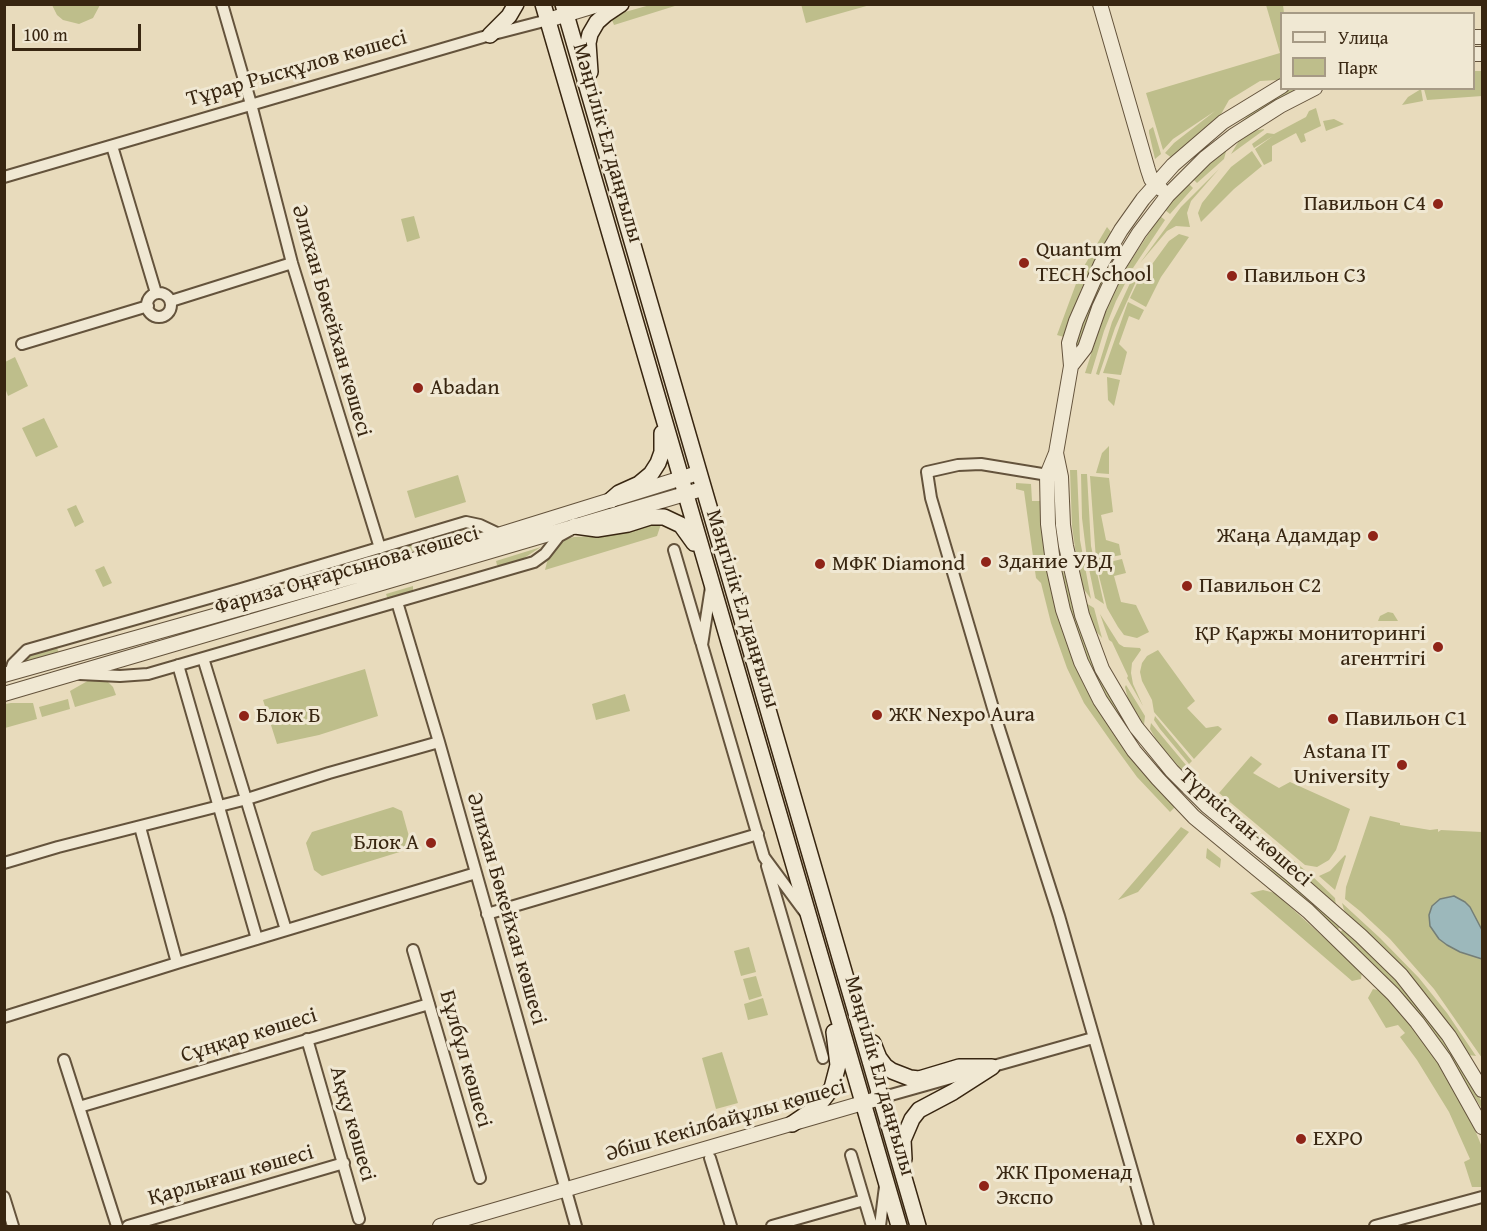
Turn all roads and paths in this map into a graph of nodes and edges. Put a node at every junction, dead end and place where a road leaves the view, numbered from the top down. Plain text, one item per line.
1 (222, 4) edge
2 (516, 4) edge
3 (543, 4) edge
4 (601, 4) edge
5 (621, 4) edge
6 (1100, 4) edge
7 (564, 9) edge
8 (548, 20) junction
9 (489, 35) junction
10 (1280, 87) edge
11 (1311, 90) edge
12 (251, 104) junction
13 (112, 146) junction
14 (604, 146) junction
15 (4, 177) edge
16 (1155, 184) junction
17 (1168, 195) junction
18 (292, 263) junction
19 (156, 293) junction
20 (171, 301) junction
21 (147, 306) junction
22 (22, 344) dead end
23 (1071, 366) junction
24 (655, 389) junction
25 (698, 473) junction
26 (1054, 476) junction
27 (680, 478) junction
28 (702, 489) junction
29 (684, 494) junction
30 (611, 500) junction
31 (575, 526) junction
32 (499, 534) junction
33 (380, 548) junction
34 (674, 550) dead end
35 (426, 556) junction
36 (711, 580) junction
37 (397, 602) junction
38 (288, 611) junction
39 (227, 612) junction
40 (702, 645) junction
41 (203, 658) junction
42 (178, 666) junction
43 (74, 673) junction
44 (7, 674) edge
45 (5, 694) edge
46 (439, 742) junction
47 (247, 799) junction
48 (218, 806) junction
49 (140, 827) junction
50 (758, 834) junction
51 (764, 857) junction
52 (4, 863) edge
53 (476, 873) junction
54 (781, 913) junction
55 (487, 914) junction
56 (810, 918) junction
57 (286, 930) junction
58 (257, 939) junction
59 (413, 950) dead end
60 (177, 963) junction
61 (823, 964) junction
62 (429, 1004) junction
63 (4, 1017) edge
64 (857, 1018) junction
65 (1093, 1038) junction
66 (307, 1039) junction
67 (823, 1058) dead end
68 (64, 1060) dead end
69 (992, 1067) junction
70 (1482, 1090) edge
71 (880, 1098) junction
72 (863, 1103) junction
73 (79, 1107) junction
74 (792, 1124) junction
75 (1482, 1127) edge
76 (851, 1155) dead end
77 (710, 1158) dead end
78 (344, 1163) junction
79 (480, 1178) dead end
80 (886, 1180) junction
81 (904, 1181) junction
82 (566, 1190) junction
83 (4, 1197) edge
84 (1482, 1197) edge
85 (864, 1200) junction
86 (359, 1219) dead end
87 (13, 1227) edge
88 (117, 1227) edge
89 (128, 1227) edge
90 (440, 1227) edge
91 (576, 1227) edge
92 (731, 1227) edge
93 (772, 1227) edge
94 (872, 1227) edge
95 (880, 1227) edge
96 (899, 1227) edge
97 (918, 1227) edge
98 (1148, 1227) edge
99 (1375, 1227) edge

1 - 12 street, Әлихан Бөкейхан көшесі
2 - 9 main road
3 - 8 main road, Мәңгілік Ел даңғылы
4 - 7 street, Тұрар Рысқұлов көшесі
5 - 14 main road
6 - 16 street
7 - 8 street, Тұрар Рысқұлов көшесі
7 - 14 main road, Мәңгілік Ел даңғылы
8 - 9 street, Тұрар Рысқұлов көшесі
8 - 24 main road, Мәңгілік Ел даңғылы
9 - 12 street, Тұрар Рысқұлов көшесі
10 - 16 street, Түркістан көшесі
11 - 17 street, Түркістан көшесі
12 - 13 street, Тұрар Рысқұлов көшесі
12 - 18 street, Әлихан Бөкейхан көшесі
13 - 15 street, Тұрар Рысқұлов көшесі
13 - 19 street
14 - 25 main road, Мәңгілік Ел даңғылы
16 - 17 street
16 - 23 street, Түркістан көшесі
17 - 23 street, Түркістан көшесі
18 - 20 street
18 - 33 street, Әлихан Бөкейхан көшесі
19 - 20 street
19 - 21 street
20 - 21 street
21 - 22 street
23 - 26 street, Түркістан көшесі
24 - 27 main road, Мәңгілік Ел даңғылы
24 - 30 main road
25 - 27 street, Фариза Оңғарсынова көшесі
25 - 28 main road, Мәңгілік Ел даңғылы
26 - 65 street
26 - 70 street, Түркістан көшесі
26 - 75 street, Түркістан көшесі
27 - 29 main road, Мәңгілік Ел даңғылы
27 - 30 street, Фариза Оңғарсынова көшесі
28 - 29 street, Фариза Оңғарсынова көшесі
28 - 64 main road, Мәңгілік Ел даңғылы
29 - 31 street, Фариза Оңғарсынова көшесі
29 - 36 main road, Мәңгілік Ел даңғылы
30 - 32 street, Фариза Оңғарсынова көшесі
31 - 36 main road
31 - 37 street
31 - 38 street, Фариза Оңғарсынова көшесі
32 - 33 street
32 - 35 street, Фариза Оңғарсынова көшесі
33 - 44 street
34 - 40 street
35 - 38 street
35 - 39 street, Фариза Оңғарсынова көшесі
36 - 40 street
36 - 56 main road, Мәңгілік Ел даңғылы
37 - 41 street
37 - 46 street, Әлихан Бөкейхан көшесі
38 - 43 street, Фариза Оңғарсынова көшесі
39 - 43 street
39 - 44 street, Фариза Оңғарсынова көшесі
40 - 50 street
41 - 42 street
41 - 47 street
42 - 43 street
42 - 48 street
43 - 45 street, Фариза Оңғарсынова көшесі
46 - 47 street
46 - 53 street, Әлихан Бөкейхан көшесі
47 - 48 street
47 - 57 street
48 - 49 street
48 - 58 street
49 - 52 street
49 - 60 street
50 - 51 street
50 - 55 street
51 - 54 street
51 - 56 street
53 - 55 street, Әлихан Бөкейхан көшесі
53 - 57 street
54 - 56 street
54 - 67 street
55 - 82 street, Әлихан Бөкейхан көшесі
56 - 61 main road, Мәңгілік Ел даңғылы
57 - 58 street
58 - 60 street
59 - 62 street, Бұлбұл көшесі
60 - 63 street
61 - 72 main road, Мәңгілік Ел даңғылы
61 - 74 main road
62 - 66 street, Сұңқар көшесі
62 - 79 street, Бұлбұл көшесі
64 - 69 main road
64 - 71 main road, Мәңгілік Ел даңғылы
65 - 69 street, Әбіш Кекілбайұлы көшесі
65 - 98 street
66 - 73 street, Сұңқар көшесі
66 - 78 street, Аққу көшесі
68 - 73 street
69 - 71 street, Әбіш Кекілбайұлы көшесі
69 - 81 main road
71 - 72 street, Әбіш Кекілбайұлы көшесі
71 - 81 main road, Мәңгілік Ел даңғылы
72 - 74 street, Әбіш Кекілбайұлы көшесі
72 - 80 main road, Мәңгілік Ел даңғылы
73 - 88 street
74 - 82 street, Әбіш Кекілбайұлы көшесі
76 - 85 street
77 - 92 street
78 - 86 street, Аққу көшесі
78 - 89 street, Қарлығаш көшесі
80 - 95 street
80 - 96 main road, Мәңгілік Ел даңғылы
81 - 97 main road, Мәңгілік Ел даңғылы
82 - 90 street, Әбіш Кекілбайұлы көшесі
82 - 91 street, Әлихан Бөкейхан көшесі
83 - 87 street
84 - 99 street
85 - 93 street
85 - 94 street

